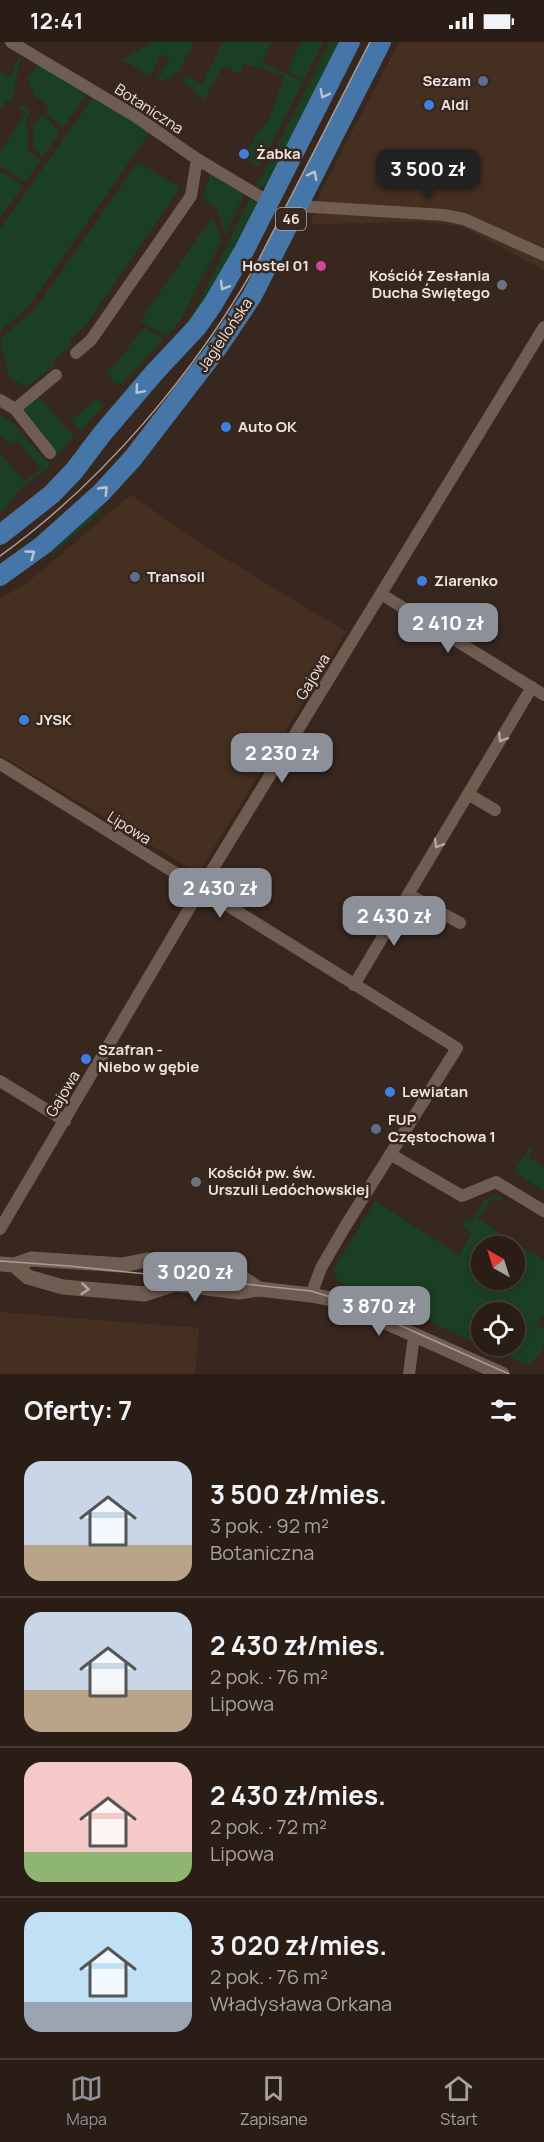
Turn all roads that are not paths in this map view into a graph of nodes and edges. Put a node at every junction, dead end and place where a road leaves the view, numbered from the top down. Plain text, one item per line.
1 (11, 42) edge
2 (350, 42) edge
3 (381, 42) edge
4 (197, 159) junction
5 (269, 202) junction
6 (297, 206) junction
7 (544, 255) edge
8 (544, 327) edge
9 (76, 353) dead end
10 (56, 375) dead end
11 (0, 400) edge
12 (15, 409) junction
13 (50, 453) dead end
14 (0, 535) edge
15 (0, 576) edge
16 (381, 594) junction
17 (532, 687) junction
18 (544, 695) edge
19 (0, 764) edge
20 (468, 794) junction
21 (495, 810) dead end
22 (202, 891) junction
23 (408, 894) junction
24 (460, 923) dead end
25 (354, 985) junction
26 (0, 1081) edge
27 (64, 1121) junction
28 (390, 1154) junction
29 (544, 1212) edge
30 (0, 1229) edge
31 (7, 1264) edge
32 (259, 1289) junction
33 (311, 1295) junction
34 (415, 1340) junction
35 (409, 1374) edge
36 (502, 1374) edge

1 - 4 street, Botaniczna
2 -> 5 main road, Jagiellońska / 46
6 -> 3 main road, Jagiellońska / 46
4 - 5 street, Botaniczna
4 - 9 street
5 -> 14 main road, Jagiellońska / 46
6 - 7 street
15 -> 6 main road, Jagiellońska / 46
8 - 16 street, Gajowa
10 - 12 street
11 - 12 street
12 - 13 street
16 - 17 street
16 - 22 street, Gajowa
17 - 18 street
17 -> 20 street
19 - 22 street, Lipowa
20 - 21 street
20 -> 23 street
22 - 25 street, Lipowa
22 - 27 street, Gajowa
23 - 24 street
23 - 25 street
25 - 28 street, Lipowa
26 - 27 street
27 - 30 street, Gajowa
28 - 29 street
28 - 33 street
31 - 32 street
31 -> 32 street
32 - 33 street
33 - 34 street
34 - 35 street
34 - 36 street

